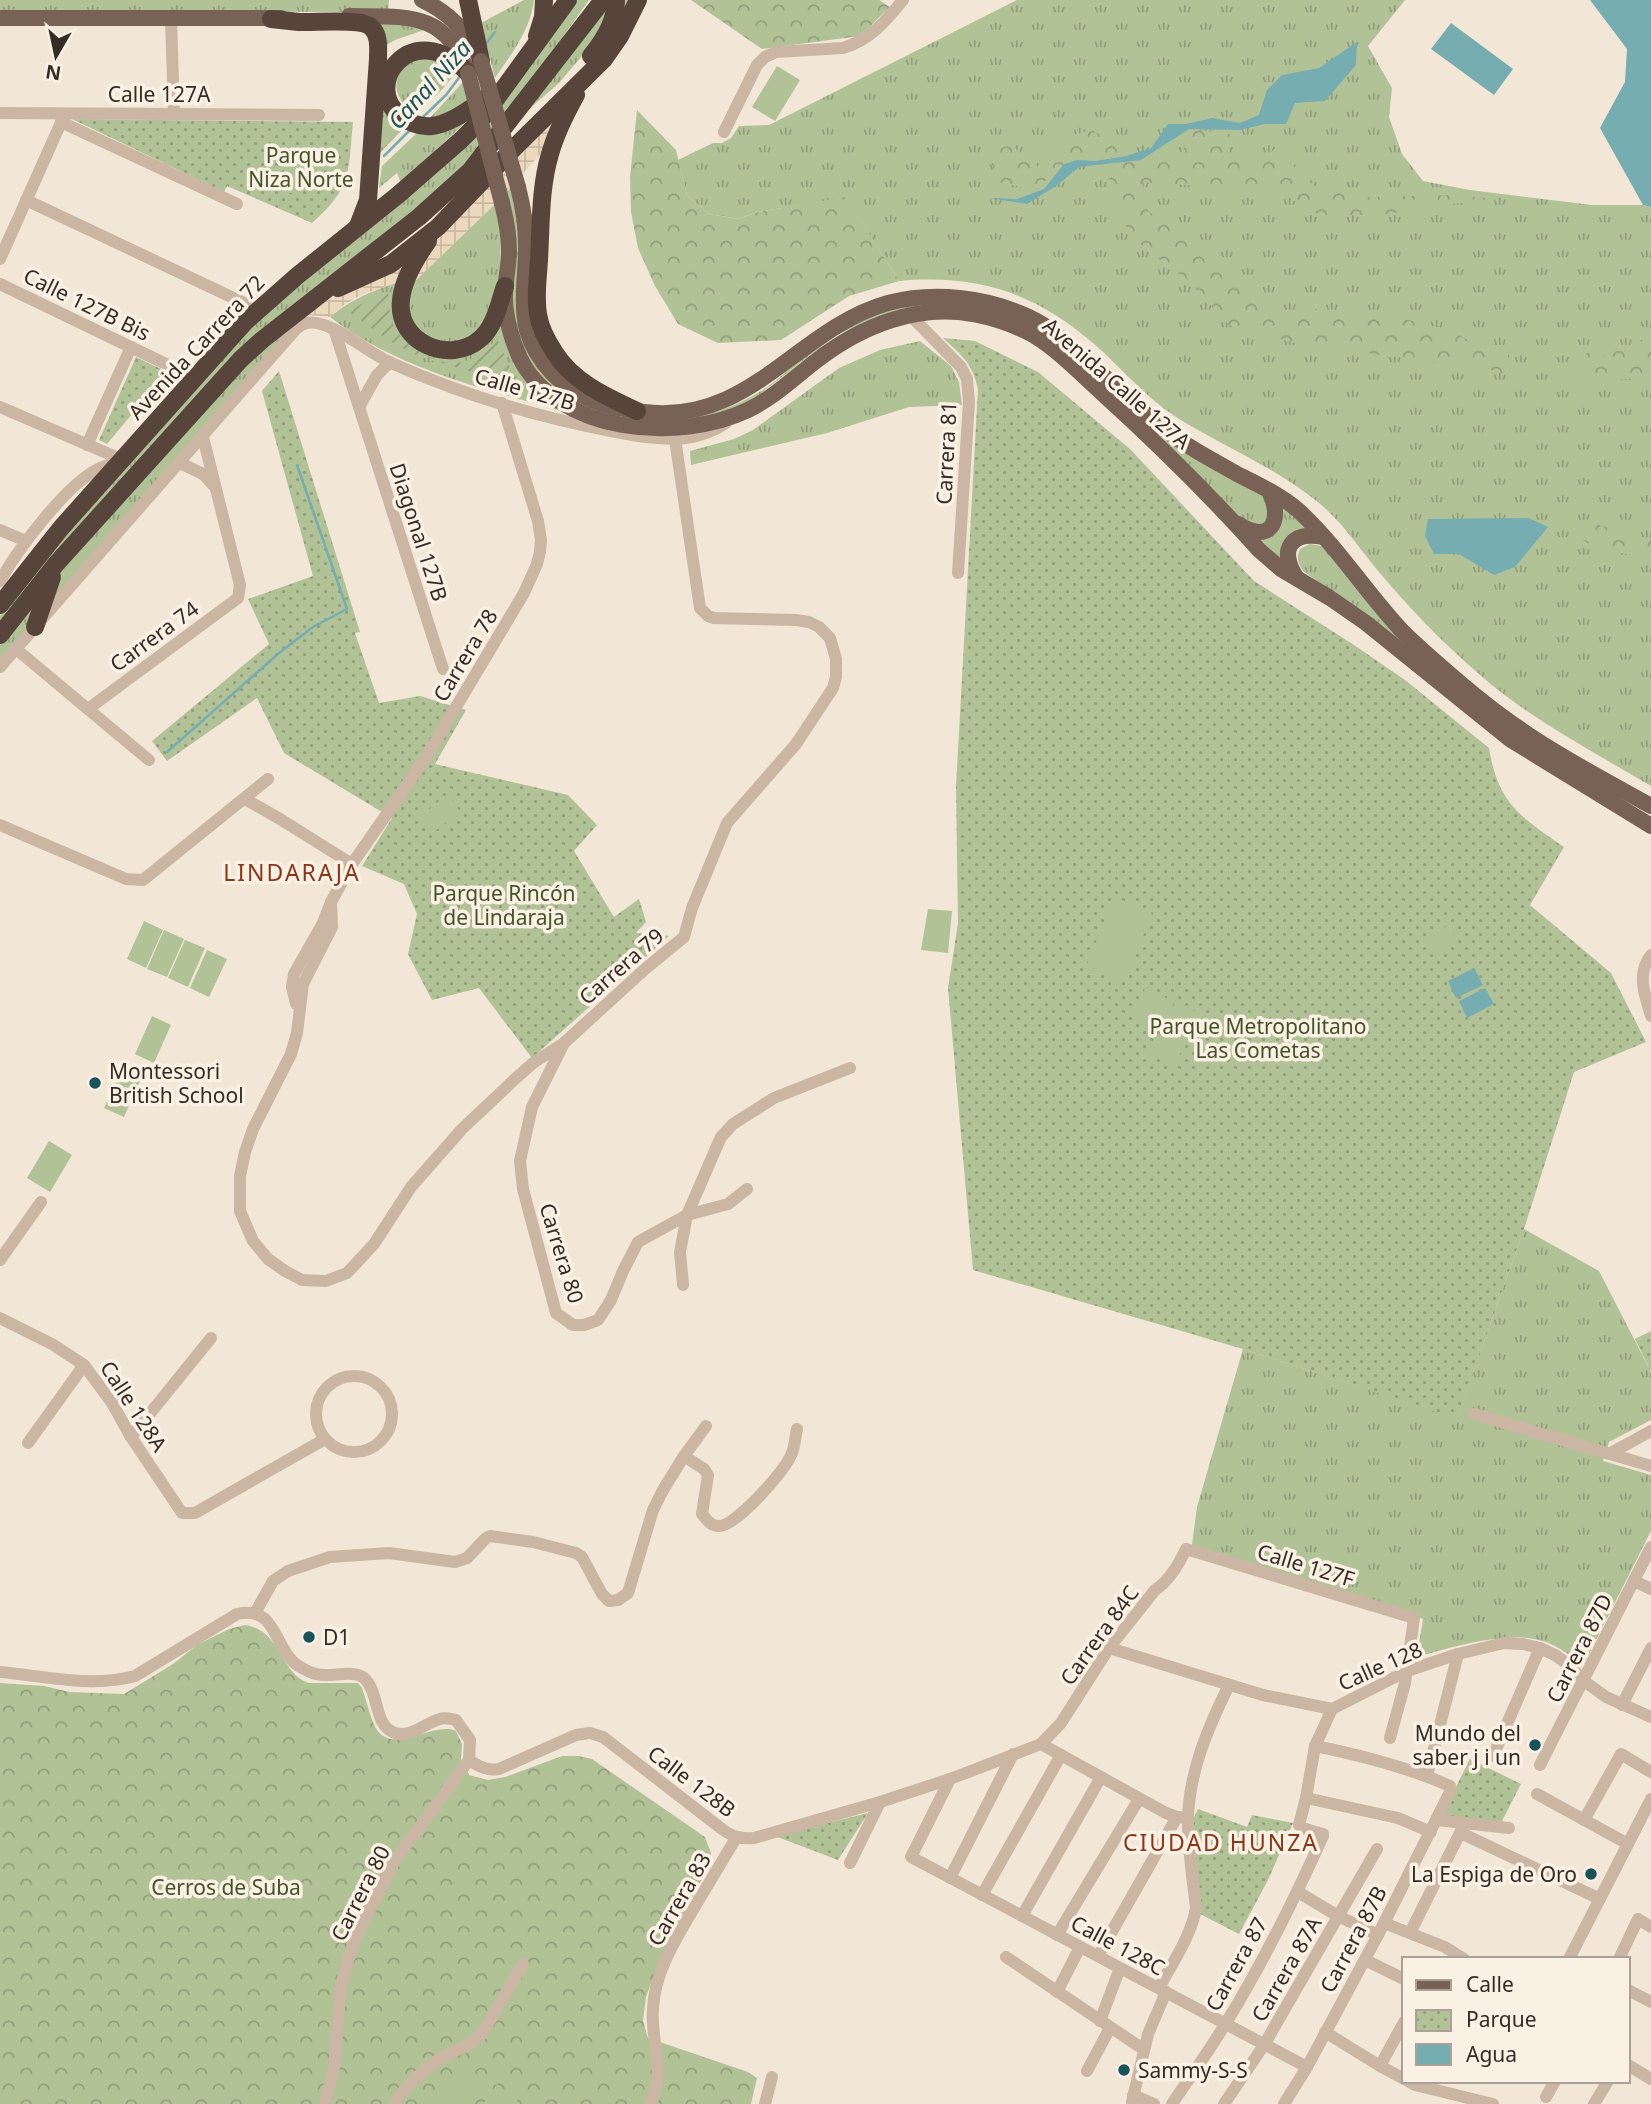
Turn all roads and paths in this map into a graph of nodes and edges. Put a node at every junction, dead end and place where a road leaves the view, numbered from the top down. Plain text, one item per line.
1 (422, 0) edge
2 (468, 0) edge
3 (544, 0) edge
4 (568, 0) edge
5 (603, 0) edge
6 (616, 0) edge
7 (638, 0) edge
8 (903, 0) edge
9 (0, 18) edge
10 (171, 19) junction
11 (271, 19) junction
12 (532, 50) junction
13 (475, 67) junction
14 (586, 78) junction
15 (507, 85) junction
16 (0, 113) edge
17 (174, 113) junction
18 (319, 115) dead end
19 (63, 118) junction
20 (723, 132) dead end
21 (470, 170) junction
22 (26, 200) junction
23 (237, 204) dead end
24 (438, 227) junction
25 (357, 229) junction
26 (0, 259) edge
27 (0, 284) edge
28 (505, 286) junction
29 (316, 298) junction
30 (257, 310) junction
31 (910, 315) junction
32 (334, 329) junction
33 (131, 347) junction
34 (390, 362) junction
35 (195, 378) junction
36 (502, 403) junction
37 (0, 407) edge
38 (359, 407) junction
39 (637, 411) junction
40 (737, 415) junction
41 (203, 437) junction
42 (675, 439) junction
43 (87, 444) junction
44 (123, 460) junction
45 (180, 463) junction
46 (214, 486) junction
47 (1269, 491) junction
48 (1233, 521) junction
49 (0, 530) edge
50 (1323, 537) junction
51 (26, 541) junction
52 (56, 564) junction
53 (958, 573) dead end
54 (1296, 578) junction
55 (0, 581) edge
56 (0, 605) edge
57 (35, 627) junction
58 (0, 635) edge
59 (16, 649) junction
60 (0, 667) edge
61 (443, 669) dead end
62 (88, 709) junction
63 (149, 760) dead end
64 (268, 779) dead end
65 (245, 799) junction
66 (1651, 806) edge
67 (0, 825) edge
68 (1651, 826) edge
69 (352, 864) junction
70 (1651, 955) edge
71 (1651, 1016) edge
72 (564, 1043) junction
73 (850, 1068) dead end
74 (747, 1189) dead end
75 (41, 1202) dead end
76 (687, 1215) junction
77 (0, 1260) edge
78 (347, 1273) joint
79 (684, 1285) dead end
80 (0, 1318) edge
81 (211, 1338) dead end
82 (84, 1365) junction
83 (1474, 1413) dead end
84 (706, 1426) dead end
85 (797, 1429) dead end
86 (1651, 1431) edge
87 (131, 1437) junction
88 (325, 1439) junction
89 (28, 1443) dead end
90 (1609, 1454) junction
91 (684, 1456) junction
92 (1651, 1466) edge
93 (1651, 1547) edge
94 (1186, 1549) joint
95 (1634, 1581) junction
96 (1651, 1589) edge
97 (255, 1613) junction
98 (1109, 1648) junction
99 (1540, 1648) junction
100 (1651, 1648) edge
101 (1458, 1654) junction
102 (1407, 1671) junction
103 (0, 1672) edge
104 (1584, 1681) junction
105 (1229, 1685) junction
106 (1622, 1705) junction
107 (1332, 1709) junction
108 (1651, 1717) edge
109 (1390, 1738) dead end
110 (1041, 1744) junction
111 (1315, 1746) junction
112 (1013, 1754) junction
113 (1061, 1755) junction
114 (1493, 1756) dead end
115 (469, 1760) junction
116 (1540, 1765) dead end
117 (1651, 1772) edge
118 (1427, 1776) junction
119 (1101, 1777) junction
120 (950, 1779) junction
121 (1537, 1794) dead end
122 (1306, 1798) junction
123 (1139, 1799) junction
124 (1651, 1799) edge
125 (880, 1802) junction
126 (1183, 1818) junction
127 (1437, 1819) junction
128 (1584, 1820) junction
129 (1463, 1828) junction
130 (1509, 1828) dead end
131 (1431, 1832) junction
132 (736, 1838) junction
133 (1628, 1844) junction
134 (1377, 1849) dead end
135 (850, 1863) dead end
136 (950, 1878) junction
137 (1298, 1892) junction
138 (982, 1895) junction
139 (1600, 1899) junction
140 (1022, 1916) junction
141 (1338, 1916) junction
142 (1651, 1927) edge
143 (1381, 1929) junction
144 (1410, 1933) junction
145 (1057, 1935) junction
146 (1080, 1947) junction
147 (1442, 1953) edge
148 (1098, 1956) junction
149 (1006, 1957) dead end
150 (1570, 1957) edge
151 (1620, 1957) edge
152 (1365, 1960) junction
153 (523, 1964) dead end
154 (1120, 1968) junction
155 (1402, 1978) edge
156 (1162, 1990) junction
157 (1630, 1991) edge
158 (1057, 1992) junction
159 (1651, 2002) edge
160 (1105, 2024) junction
161 (1225, 2024) junction
162 (1402, 2026) edge
163 (1325, 2032) junction
164 (1265, 2045) junction
165 (1143, 2049) junction
166 (1380, 2066) junction
167 (1307, 2067) junction
168 (1630, 2067) edge
169 (1087, 2071) dead end
170 (772, 2077) dead end
171 (1402, 2078) edge
172 (1651, 2079) edge
173 (1411, 2083) edge
174 (1554, 2083) edge
175 (1607, 2083) edge
176 (1546, 2097) dead end
177 (325, 2104) edge
178 (394, 2104) edge
179 (650, 2104) edge
180 (765, 2104) edge
181 (1154, 2104) edge
182 (1172, 2104) edge
183 (1224, 2104) edge
184 (1284, 2104) edge
185 (1493, 2104) edge
186 (1594, 2104) edge

1 - 13 main road
2 - 13 highway
3 - 12 highway
4 - 12 highway, Avenida Carrera 72
5 - 21 highway, Avenida Carrera 72
6 - 21 highway
7 - 14 highway, Avenida Carrera 72
8 - 20 street
9 - 10 main road
10 - 11 main road
10 - 17 street
11 - 13 main road
11 - 25 highway
12 - 15 highway, Avenida Carrera 72
13 - 15 highway
13 - 28 main road, Avenida Calle 127A, bridge
13 - 39 main road, Avenida Calle 127A, bridge
14 - 24 highway, Avenida Carrera 72
14 - 39 highway
15 - 25 highway, Avenida Carrera 72
16 - 19 street, Calle 127A
17 - 18 street, Calle 127A
17 - 19 street, Calle 127A
19 - 22 street
19 - 23 street
21 - 29 highway, Avenida Carrera 72
22 - 26 street
22 - 30 street
24 - 28 highway
24 - 29 highway, Avenida Carrera 72
25 - 30 highway, Avenida Carrera 72
27 - 33 street, Calle 127B Bis
28 - 40 main road, Avenida Calle 127A
29 - 52 highway, Avenida Carrera 72
30 - 35 highway, Avenida Carrera 72
31 - 40 main road, Avenida Calle 127A
31 - 48 main road, Avenida Calle 127A
31 - 53 street, Carrera 81
32 - 34 street, Calle 127B
32 - 38 street, Diagonal 127B
32 - 41 street, Calle 127B
33 - 35 street, Calle 127B Bis
33 - 43 street
34 - 36 street, Calle 127B
34 - 38 street
35 - 44 highway, Avenida Carrera 72
36 - 42 street, Calle 127B
36 - 69 street, Carrera 78
37 - 43 street
38 - 61 street, Diagonal 127B
39 - 47 main road, Avenida Calle 127A
40 - 42 street, Calle 127B
41 - 45 street
41 - 46 street
42 - 72 street, Carrera 79
43 - 44 street
44 - 51 street, Avenida Carrera 72
44 - 56 highway, Avenida Carrera 72
45 - 46 street
45 - 57 street
46 - 62 street, Carrera 74
47 - 48 main road
47 - 50 main road, Avenida Calle 127A
48 - 54 main road, Avenida Calle 127A
49 - 51 street
50 - 54 main road
50 - 66 main road, Avenida Calle 127A
51 - 55 street, Avenida Carrera 72
52 - 57 highway
52 - 58 highway, Avenida Carrera 72
54 - 68 main road, Avenida Calle 127A
57 - 59 street
59 - 60 street
59 - 62 street
62 - 63 street
64 - 65 street
65 - 67 street
65 - 69 street
69 - 78 street, Carrera 78
70 - 71 street
72 - 76 street, Carrera 80
72 - 78 street, Carrera 79
73 - 76 street
74 - 76 street, Carrera 80
75 - 77 street
76 - 79 street
80 - 82 street, Calle 128A
81 - 87 street
82 - 87 street, Calle 128A
82 - 89 street
83 - 90 street
84 - 91 street
85 - 91 street
86 - 90 street
87 - 88 street, Calle 128A
88 - 88 street
90 - 92 street
91 - 97 street
93 - 95 street, Carrera 87D
94 - 98 street, Carrera 84C
94 - 102 street, Calle 127F
95 - 96 street
95 - 104 street, Carrera 87D
97 - 103 street
97 - 115 street
98 - 105 street, Calle 128
98 - 110 street, Carrera 84C
99 - 101 street, Calle 128
99 - 104 street, Calle 128
99 - 114 street
100 - 106 street
101 - 102 street, Calle 128
101 - 118 street
102 - 107 street, Calle 128
102 - 109 street
104 - 106 street, Calle 128
104 - 116 street, Carrera 87D
105 - 107 street, Calle 128
105 - 126 street
106 - 108 street, Calle 128
107 - 111 street
110 - 112 street, Calle 128B
110 - 113 street
111 - 118 street
111 - 122 street
112 - 120 street, Calle 128B
112 - 136 street
113 - 119 street
113 - 138 street
115 - 132 street, Calle 128B
115 - 177 street, Carrera 80
117 - 128 street
118 - 127 street, Carrera 87B
119 - 123 street
119 - 140 street
120 - 125 street, Calle 128B
120 - 136 street, Calle 128C
121 - 128 street
122 - 131 street
122 - 137 street, Carrera 87
123 - 126 street
123 - 145 street
124 - 133 street
125 - 132 street, Calle 128B
125 - 135 street
126 - 148 street
126 - 156 street
127 - 129 street
127 - 131 street, Carrera 87B
128 - 133 street
129 - 130 street
129 - 139 street
129 - 144 street
131 - 143 street, Carrera 87B
132 - 179 street, Carrera 83
133 - 139 street
134 - 141 street, Carrera 87A
136 - 138 street, Calle 128C
137 - 141 street
137 - 161 street, Carrera 87
138 - 140 street, Calle 128C
139 - 150 street
140 - 145 street, Calle 128C
141 - 143 street
141 - 164 street, Carrera 87A
142 - 151 street
143 - 144 street
143 - 152 street, Carrera 87B
144 - 147 street
145 - 146 street, Calle 128C
146 - 148 street, Calle 128C
146 - 158 street
148 - 154 street, Calle 128C
149 - 158 street
152 - 155 street
152 - 163 street, Carrera 87B
153 - 178 street
154 - 156 street, Calle 128C
154 - 160 street
156 - 161 street, Calle 128C
156 - 165 street
157 - 159 street
158 - 160 street
160 - 165 street
160 - 169 street
161 - 164 street, Calle 128C
161 - 182 street, Carrera 87
162 - 166 street
163 - 166 street
163 - 167 street, Carrera 87B
164 - 167 street, Calle 128C
164 - 183 street, Carrera 87A
165 - 181 street
166 - 171 street
167 - 184 street, Carrera 87B
168 - 172 street
170 - 180 street
173 - 185 street
174 - 176 street
175 - 186 street

